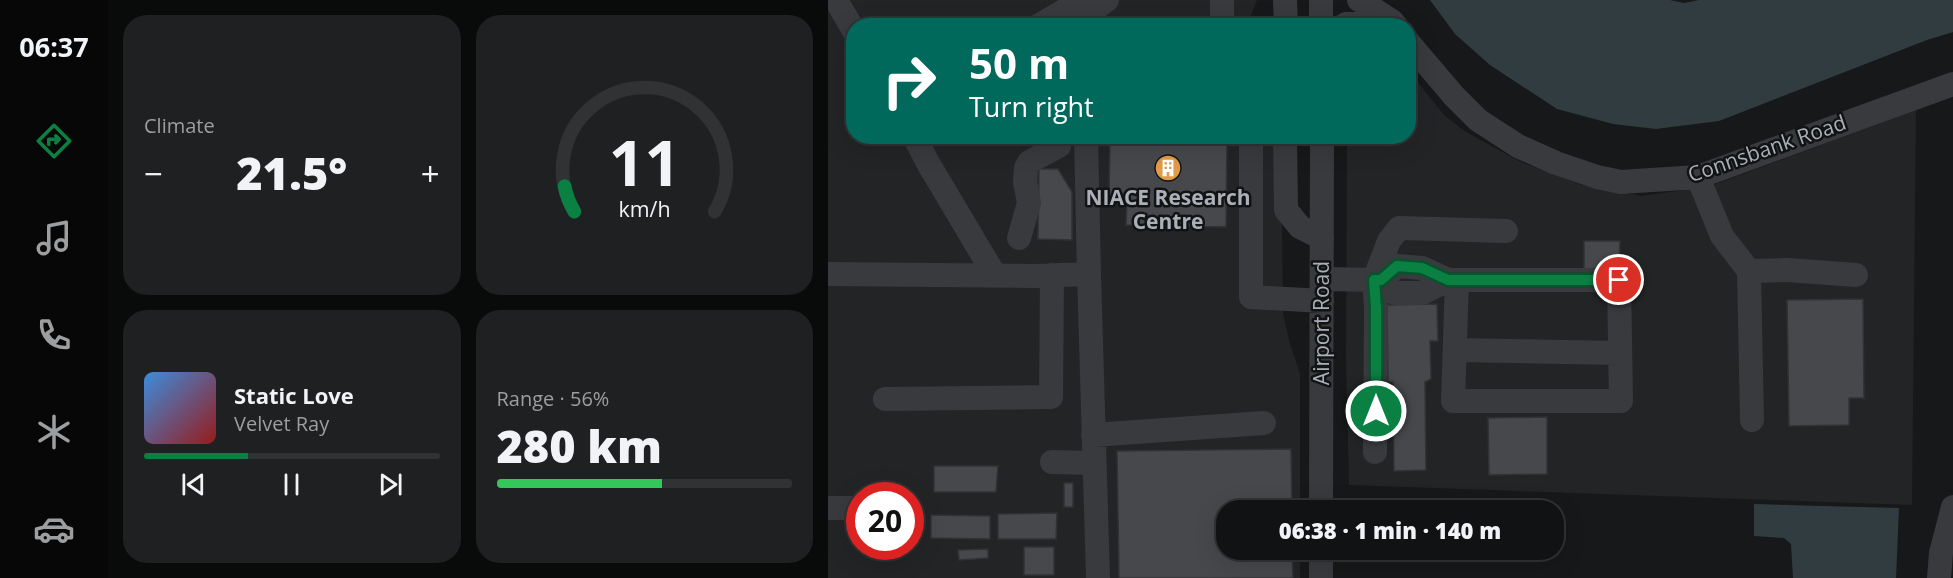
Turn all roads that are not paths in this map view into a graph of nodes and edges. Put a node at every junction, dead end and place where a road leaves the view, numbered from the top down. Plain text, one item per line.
1 (836, 0) edge
2 (1107, 0) edge
3 (1222, 0) edge
4 (1285, 0) edge
5 (1321, 0) edge
6 (1359, 0) edge
7 (1379, 0) edge
8 (846, 18) edge
9 (1083, 18) edge
10 (1222, 18) edge
11 (1286, 18) edge
12 (1321, 18) edge
13 (1382, 18) edge
14 (1387, 18) edge
15 (1416, 52) edge
16 (1953, 84) edge
17 (918, 144) edge
18 (1052, 144) edge
19 (1058, 144) edge
20 (1086, 144) edge
21 (1251, 144) edge
22 (1285, 144) edge
23 (1322, 144) edge
24 (1698, 177) junction
25 (1087, 190) junction
26 (1506, 231) dead end
27 (1019, 238) dead end
28 (1322, 238) junction
29 (1749, 271) junction
30 (828, 274) edge
31 (994, 274) junction
32 (1089, 274) junction
33 (1052, 275) junction
34 (1856, 275) dead end
35 (1377, 280) junction
36 (1452, 280) junction
37 (1322, 290) junction
38 (1455, 350) junction
39 (1620, 353) junction
40 (885, 399) dead end
41 (1752, 420) dead end
42 (1264, 423) dead end
43 (1093, 435) junction
44 (1375, 452) dead end
45 (1052, 462) dead end
46 (1094, 463) junction
47 (1321, 500) edge
48 (1953, 507) edge
49 (828, 508) edge
50 (846, 508) edge
51 (1321, 560) edge
52 (1098, 578) edge
53 (1321, 578) edge
54 (1939, 578) edge

1 - 8 street
2 - 9 street
3 - 10 street
4 - 11 street
5 - 12 street
6 - 13 street
7 - 14 street
15 - 24 street, Connsbank Road
16 - 24 street, Connsbank Road
17 - 31 street
18 - 27 street
19 - 25 street
20 - 25 street
21 - 37 street
22 - 28 street
23 - 28 street, Airport Road
24 - 29 street
25 - 32 street
26 - 35 street
28 - 37 street, Airport Road
29 - 34 street
29 - 41 street
30 - 31 street
31 - 33 street
32 - 33 street
32 - 43 street
33 - 40 street
35 - 36 street
35 - 37 street
35 - 44 street
36 - 38 street
36 - 39 street
37 - 47 street, Airport Road
38 - 39 street
38 - 39 street
42 - 43 street
43 - 46 street
45 - 46 street
46 - 52 street
48 - 54 street
49 - 50 street
51 - 53 street

